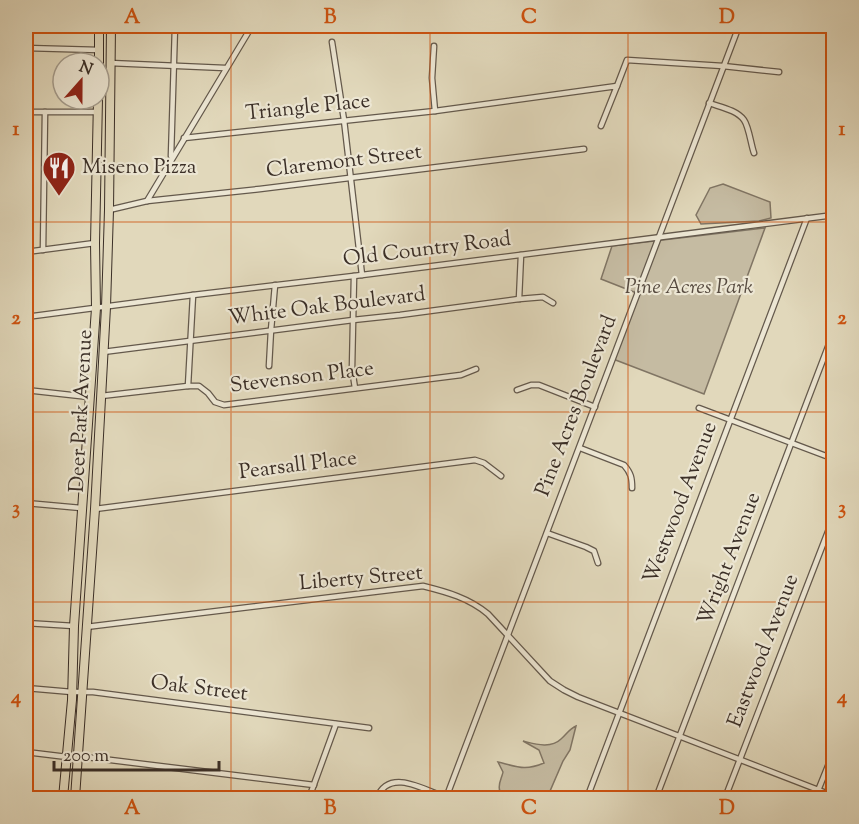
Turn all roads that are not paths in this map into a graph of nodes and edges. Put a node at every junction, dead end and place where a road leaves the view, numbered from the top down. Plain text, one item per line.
1 (99, 26) edge
2 (111, 26) edge
3 (175, 26) edge
4 (252, 26) edge
5 (738, 26) edge
6 (332, 42) dead end
7 (434, 46) dead end
8 (26, 48) edge
9 (99, 50) joint
10 (110, 51) edge
11 (111, 63) edge
12 (174, 65) junction
13 (723, 66) junction
14 (225, 68) junction
15 (779, 72) dead end
16 (617, 86) junction
17 (709, 103) junction
18 (110, 111) edge
19 (435, 111) junction
20 (26, 112) edge
21 (45, 112) junction
22 (98, 112) joint
23 (344, 120) junction
24 (601, 126) dead end
25 (184, 138) junction
26 (584, 149) dead end
27 (754, 153) dead end
28 (171, 159) junction
29 (351, 177) junction
30 (147, 201) junction
31 (109, 210) junction
32 (834, 215) edge
33 (807, 218) junction
34 (658, 238) junction
35 (95, 243) junction
36 (43, 250) junction
37 (26, 252) edge
38 (521, 255) junction
39 (362, 275) junction
40 (354, 276) junction
41 (275, 285) junction
42 (194, 295) junction
43 (519, 299) junction
44 (553, 303) dead end
45 (105, 307) junction
46 (96, 308) junction
47 (27, 317) edge
48 (353, 320) junction
49 (271, 330) junction
50 (834, 331) edge
51 (190, 341) junction
52 (103, 352) junction
53 (269, 366) dead end
54 (477, 369) dead end
55 (26, 375) edge
56 (188, 386) junction
57 (355, 388) junction
58 (26, 390) edge
59 (517, 390) dead end
60 (101, 396) junction
61 (89, 397) junction
62 (595, 407) junction
63 (699, 408) dead end
64 (730, 420) junction
65 (791, 443) junction
66 (580, 448) junction
67 (834, 459) edge
68 (501, 476) dead end
69 (632, 488) dead end
70 (26, 503) edge
71 (81, 508) junction
72 (95, 509) junction
73 (834, 516) edge
74 (547, 533) junction
75 (598, 563) dead end
76 (26, 623) edge
77 (74, 626) junction
78 (86, 627) junction
79 (508, 635) junction
80 (26, 688) edge
81 (72, 692) junction
82 (83, 692) junction
83 (619, 712) junction
84 (336, 724) junction
85 (369, 728) dead end
86 (679, 736) junction
87 (834, 751) edge
88 (26, 752) edge
89 (78, 756) junction
90 (67, 757) junction
91 (740, 760) junction
92 (314, 785) junction
93 (818, 790) junction
94 (834, 796) edge
95 (63, 798) edge
96 (75, 798) edge
97 (309, 798) edge
98 (377, 798) edge
99 (446, 798) edge
100 (587, 798) edge
101 (656, 798) edge
102 (725, 798) edge
103 (815, 798) edge

1 - 9 main road
2 - 10 main road, Deer Park Avenue
3 - 12 street
4 - 14 street
5 - 13 street, Pine Acres Boulevard
6 - 23 street
7 - 19 street
8 - 9 street
11 - 12 street
12 - 14 street
12 - 28 street
13 - 15 street
13 - 16 street
13 - 17 street, Pine Acres Boulevard
14 - 25 street
16 - 19 street, Triangle Place
16 - 24 street
17 - 27 street
17 - 34 street, Pine Acres Boulevard
18 - 31 main road, Deer Park Avenue
19 - 23 street, Triangle Place
20 - 21 street
21 - 22 street
21 - 36 street
22 - 35 main road, Deer Park Avenue
23 - 25 street, Triangle Place
23 - 29 street
25 - 28 street
26 - 29 street, Claremont Street
28 - 30 street
29 - 30 street, Claremont Street
29 - 39 street
30 - 31 street, Claremont Street
31 - 45 main road, Deer Park Avenue
32 - 33 street, Old Country Road
33 - 34 street, Old Country Road
33 - 64 street, Westwood Avenue
34 - 38 street, Old Country Road
34 - 62 street, Pine Acres Boulevard
35 - 36 street
35 - 46 main road, Deer Park Avenue
36 - 37 street
38 - 39 street, Old Country Road
38 - 43 street
39 - 40 street, Old Country Road
40 - 41 street, Old Country Road
40 - 48 street
41 - 42 street, Old Country Road
41 - 49 street
42 - 45 street, Old Country Road
42 - 51 street
43 - 44 street, White Oak Boulevard
43 - 48 street, White Oak Boulevard
45 - 46 street, Old Country Road
45 - 52 main road, Deer Park Avenue
46 - 47 street, Old Country Road
46 - 61 main road, Deer Park Avenue
47 - 55 street
48 - 49 street, White Oak Boulevard
48 - 57 street
49 - 51 street, White Oak Boulevard
49 - 53 street
50 - 65 street, Wright Avenue
51 - 52 street, White Oak Boulevard
51 - 56 street
52 - 60 main road, Deer Park Avenue
54 - 57 street, Stevenson Place
56 - 57 street, Stevenson Place
56 - 60 street
58 - 61 street
59 - 62 street
60 - 72 main road, Deer Park Avenue
61 - 71 main road, Deer Park Avenue
62 - 66 street, Pine Acres Boulevard
63 - 64 street
64 - 65 street
64 - 83 street, Westwood Avenue
65 - 67 street
65 - 86 street, Wright Avenue
66 - 69 street
66 - 74 street, Pine Acres Boulevard
68 - 72 street, Pearsall Place
70 - 71 street
71 - 77 main road, Deer Park Avenue
72 - 78 main road, Deer Park Avenue
73 - 91 street, Eastwood Avenue
74 - 75 street
74 - 79 street, Pine Acres Boulevard
76 - 77 street
77 - 81 main road, Deer Park Avenue
78 - 79 street, Liberty Street
78 - 82 main road, Deer Park Avenue
79 - 83 street, Liberty Street
79 - 99 street, Pine Acres Boulevard
80 - 81 street, Oak Street
81 - 82 street, Oak Street
81 - 90 main road, Deer Park Avenue
82 - 84 street, Oak Street
82 - 89 main road, Deer Park Avenue
83 - 86 street, Liberty Street
83 - 100 street, Westwood Avenue
84 - 85 street, Oak Street
84 - 92 street
86 - 91 street, Liberty Street
86 - 101 street, Wright Avenue
87 - 93 street
88 - 90 street
89 - 92 street
89 - 96 main road, Deer Park Avenue
90 - 95 main road, Deer Park Avenue
91 - 93 street, Liberty Street
91 - 102 street, Eastwood Avenue
92 - 97 street
93 - 94 street, Liberty Street
93 - 103 street
98 - 99 street

